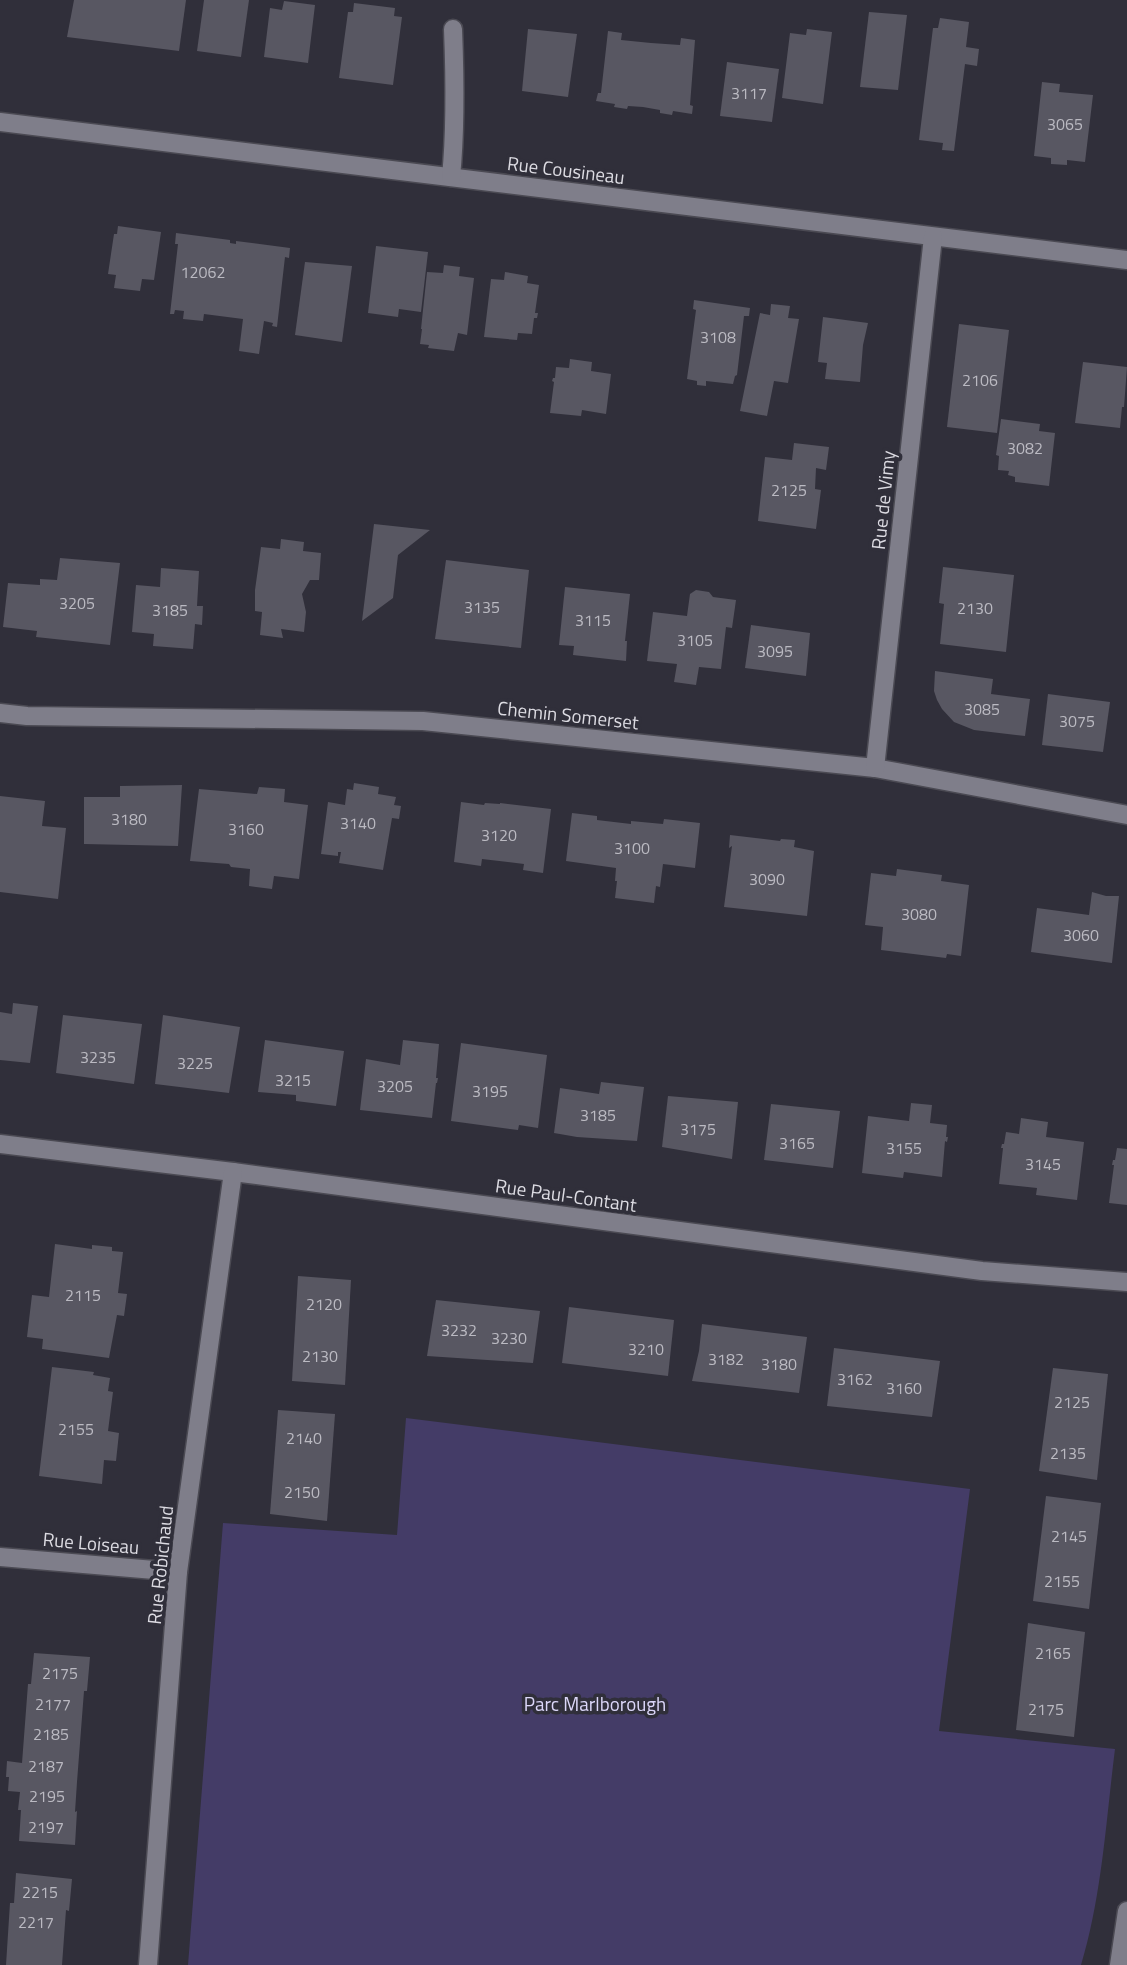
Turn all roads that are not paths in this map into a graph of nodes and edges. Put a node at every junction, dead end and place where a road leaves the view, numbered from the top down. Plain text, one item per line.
1 (453, 29) dead end
2 (0, 122) edge
3 (451, 177) junction
4 (933, 237) junction
5 (1127, 260) edge
6 (0, 713) edge
7 (875, 768) junction
8 (1127, 815) edge
9 (0, 1144) edge
10 (233, 1172) junction
11 (1127, 1282) edge
12 (0, 1556) edge
13 (178, 1572) junction
14 (1127, 1911) edge
15 (148, 1965) edge
16 (1119, 1965) edge

1 - 3 street
2 - 3 street, Rue Cousineau
3 - 4 street, Rue Cousineau
4 - 5 street, Rue Cousineau
4 - 7 street, Rue de Vimy
6 - 7 street, Chemin Somerset
7 - 8 street, Chemin Somerset
9 - 10 street, Rue Paul-Contant
10 - 11 street, Rue Paul-Contant
10 - 13 street, Rue Robichaud
12 - 13 street, Rue Loiseau
13 - 15 street, Rue Robichaud
14 - 16 street

